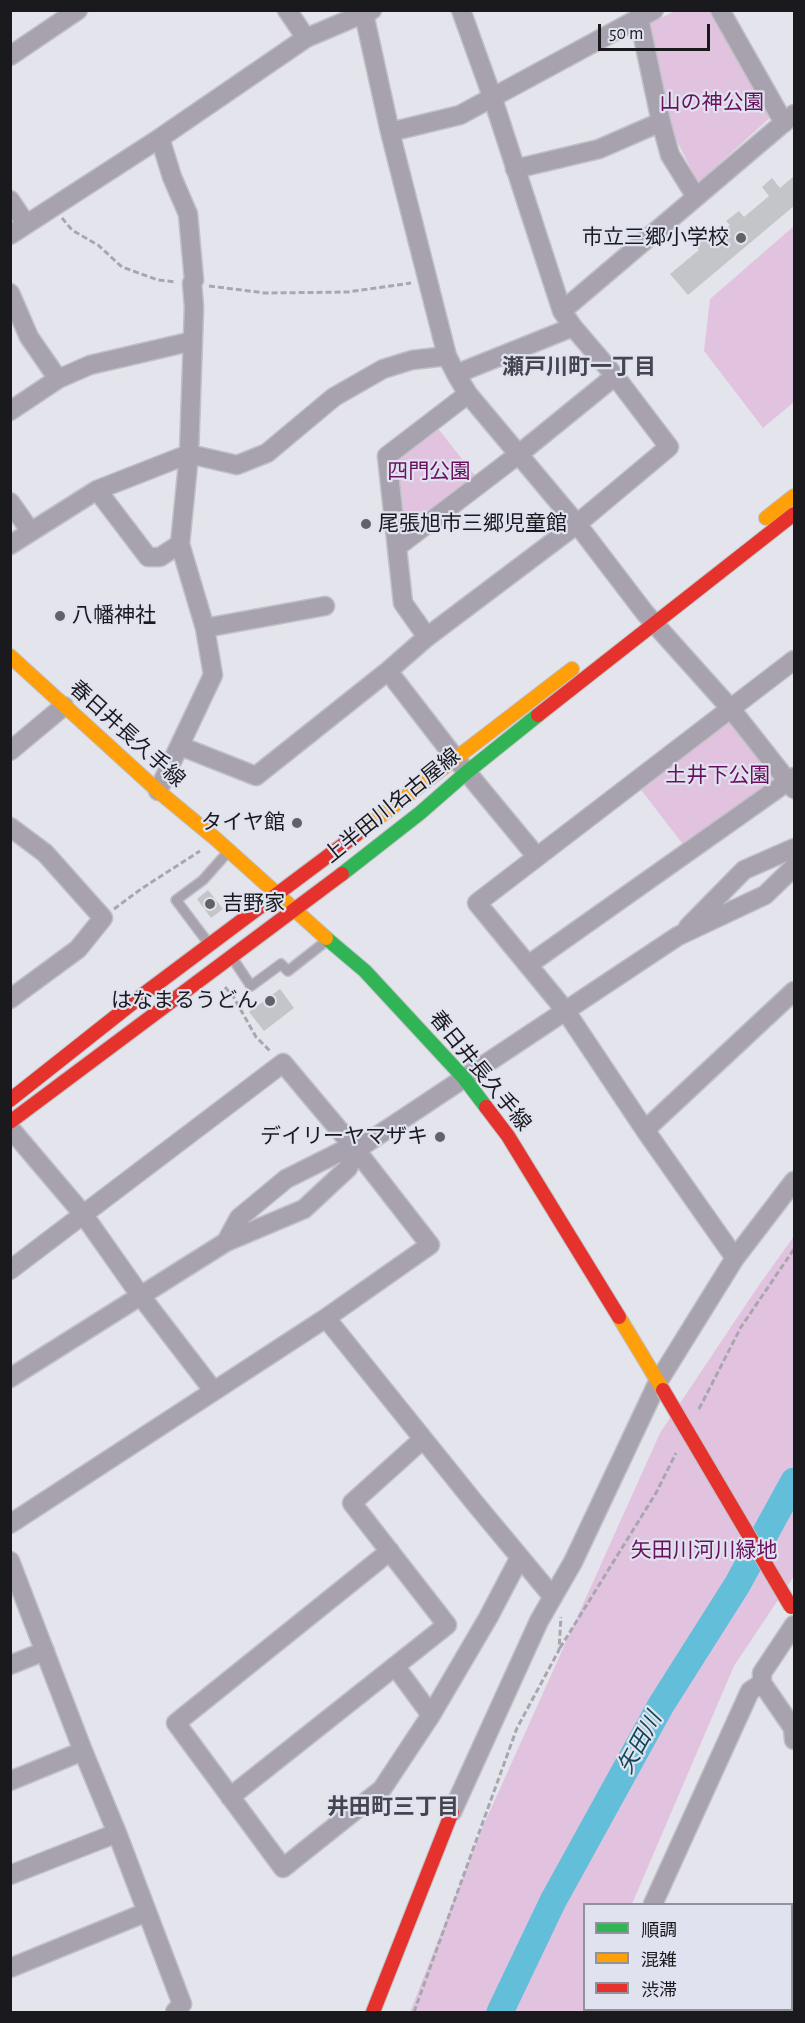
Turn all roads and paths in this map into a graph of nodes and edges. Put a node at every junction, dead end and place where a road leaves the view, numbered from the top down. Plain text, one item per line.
1 (78, 10) edge
2 (287, 10) edge
3 (461, 10) edge
4 (720, 10) edge
5 (360, 13) edge
6 (647, 14) edge
7 (306, 38) junction
8 (10, 56) edge
9 (493, 99) junction
10 (789, 118) edge
11 (661, 122) junction
12 (390, 132) junction
13 (160, 138) junction
14 (515, 169) junction
15 (696, 198) junction
16 (10, 200) edge
17 (53, 208) junction
18 (26, 224) junction
19 (10, 235) edge
20 (429, 280) junction
21 (192, 284) junction
22 (10, 293) edge
23 (562, 310) junction
24 (573, 327) junction
25 (193, 341) junction
26 (447, 356) junction
27 (456, 374) junction
28 (615, 376) junction
29 (58, 379) junction
30 (468, 394) junction
31 (10, 411) edge
32 (189, 454) junction
33 (519, 454) junction
34 (97, 490) junction
35 (795, 496) edge
36 (10, 502) edge
37 (795, 514) edge
38 (577, 524) junction
39 (757, 525) dead end
40 (31, 532) junction
41 (180, 544) junction
42 (10, 545) edge
43 (397, 547) junction
44 (325, 606) dead end
45 (648, 616) junction
46 (206, 628) junction
47 (427, 638) junction
48 (10, 656) edge
49 (795, 660) edge
50 (579, 664) dead end
51 (388, 671) junction
52 (64, 706) junction
53 (731, 709) junction
54 (180, 746) junction
55 (10, 751) edge
56 (461, 765) junction
57 (792, 782) edge
58 (158, 791) junction
59 (15, 837) edge
60 (217, 840) junction
61 (795, 848) edge
62 (229, 851) junction
63 (537, 857) junction
64 (795, 867) edge
65 (278, 895) junction
66 (294, 910) junction
67 (103, 918) junction
68 (678, 936) junction
69 (328, 939) junction
70 (210, 946) junction
71 (232, 957) junction
72 (528, 965) junction
73 (212, 971) junction
74 (795, 991) edge
75 (10, 999) edge
76 (566, 1010) junction
77 (283, 1063) junction
78 (464, 1078) junction
79 (10, 1100) edge
80 (10, 1122) edge
81 (10, 1128) edge
82 (645, 1130) junction
83 (357, 1150) junction
84 (795, 1180) edge
85 (83, 1214) junction
86 (226, 1242) junction
87 (735, 1258) junction
88 (10, 1270) edge
89 (140, 1295) junction
90 (326, 1318) junction
91 (10, 1378) edge
92 (660, 1386) junction
93 (213, 1390) junction
94 (423, 1439) junction
95 (10, 1524) edge
96 (390, 1551) junction
97 (520, 1557) junction
98 (10, 1561) edge
99 (557, 1604) junction
100 (793, 1615) edge
101 (45, 1651) junction
102 (10, 1665) edge
103 (395, 1666) junction
104 (762, 1683) junction
105 (432, 1715) junction
106 (795, 1740) edge
107 (84, 1751) junction
108 (10, 1781) edge
109 (230, 1797) junction
110 (452, 1812) joint
111 (117, 1833) junction
112 (10, 1875) edge
113 (654, 1903) edge
114 (147, 1912) junction
115 (10, 1968) edge
116 (773, 2011) edge
117 (795, 2012) edge
118 (175, 2013) edge
119 (373, 2013) edge
120 (414, 2013) edge

1 - 8 street
2 - 7 street
3 - 9 street
4 - 10 street
5 - 7 street
5 - 12 street
6 - 9 street
6 - 11 street
7 - 13 street
9 - 12 street
9 - 14 street
10 - 15 street
11 - 14 street
11 - 15 street
12 - 20 street
13 - 17 street
13 - 21 street
14 - 23 street
15 - 23 street
16 - 18 street
17 - 18 street
17 - 21 path
18 - 19 street
20 - 21 path
20 - 26 street
21 - 25 street
22 - 29 street
23 - 24 street
24 - 27 street
24 - 28 street
25 - 29 street
25 - 32 street
26 - 27 street
26 - 32 street
27 - 30 street
28 - 33 street
28 - 38 street
29 - 31 street
30 - 33 street
30 - 43 street
32 - 34 street
32 - 41 street
33 - 38 street
33 - 43 street
34 - 40 street
34 - 41 street
35 - 39 main road
36 - 40 street
37 - 45 main road, 上半田川名古屋線
38 - 45 street
38 - 47 street
40 - 42 street
41 - 46 street
43 - 47 street
44 - 46 street
45 - 53 street
45 - 56 main road, 上半田川名古屋線
46 - 54 street
47 - 51 street
48 - 52 main road, 春日井長久手線
49 - 53 street
50 - 56 main road, 上半田川名古屋線
51 - 54 street
51 - 56 street
52 - 55 street
52 - 58 main road, 春日井長久手線
53 - 57 street
53 - 63 street
54 - 58 street
56 - 63 street
56 - 65 main road, 上半田川名古屋線
56 - 66 main road, 上半田川名古屋線
57 - 72 street
58 - 60 main road, 春日井長久手線
59 - 67 street
60 - 62 main road, 春日井長久手線
60 - 67 path
61 - 68 street
62 - 65 main road, 春日井長久手線
62 - 70 lane
63 - 72 street
64 - 68 street
65 - 66 main road, 春日井長久手線
65 - 70 main road, 上半田川名古屋線
66 - 69 main road, 春日井長久手線
66 - 71 main road, 上半田川名古屋線
67 - 75 street
68 - 76 street
69 - 71 lane
69 - 78 main road, 春日井長久手線
70 - 79 main road, 上半田川名古屋線
71 - 73 main road, 上半田川名古屋線
72 - 76 street
73 - 77 path
73 - 80 main road, 上半田川名古屋線
74 - 82 street
76 - 78 street
76 - 82 street
77 - 83 street
77 - 85 street
78 - 83 street
78 - 92 main road, 春日井長久手線
81 - 85 street
82 - 87 street
83 - 86 street
83 - 86 street
83 - 90 street
84 - 87 street
85 - 88 street
85 - 89 street
86 - 89 street
87 - 92 street
89 - 91 street
89 - 93 street
90 - 93 street
90 - 94 street
92 - 99 street
92 - 100 main road, 春日井長久手線, bridge
93 - 95 street
94 - 96 street
94 - 97 street
96 - 103 street
96 - 109 street
97 - 99 street
97 - 105 street
98 - 101 street
99 - 110 street
99 - 120 path
100 - 104 street
101 - 102 street
101 - 107 street
103 - 105 street
103 - 109 street
104 - 106 street
104 - 113 street
105 - 109 street
107 - 108 street
107 - 111 street
110 - 119 main road
111 - 112 street
111 - 114 street
114 - 115 street
114 - 118 street
116 - 117 street

